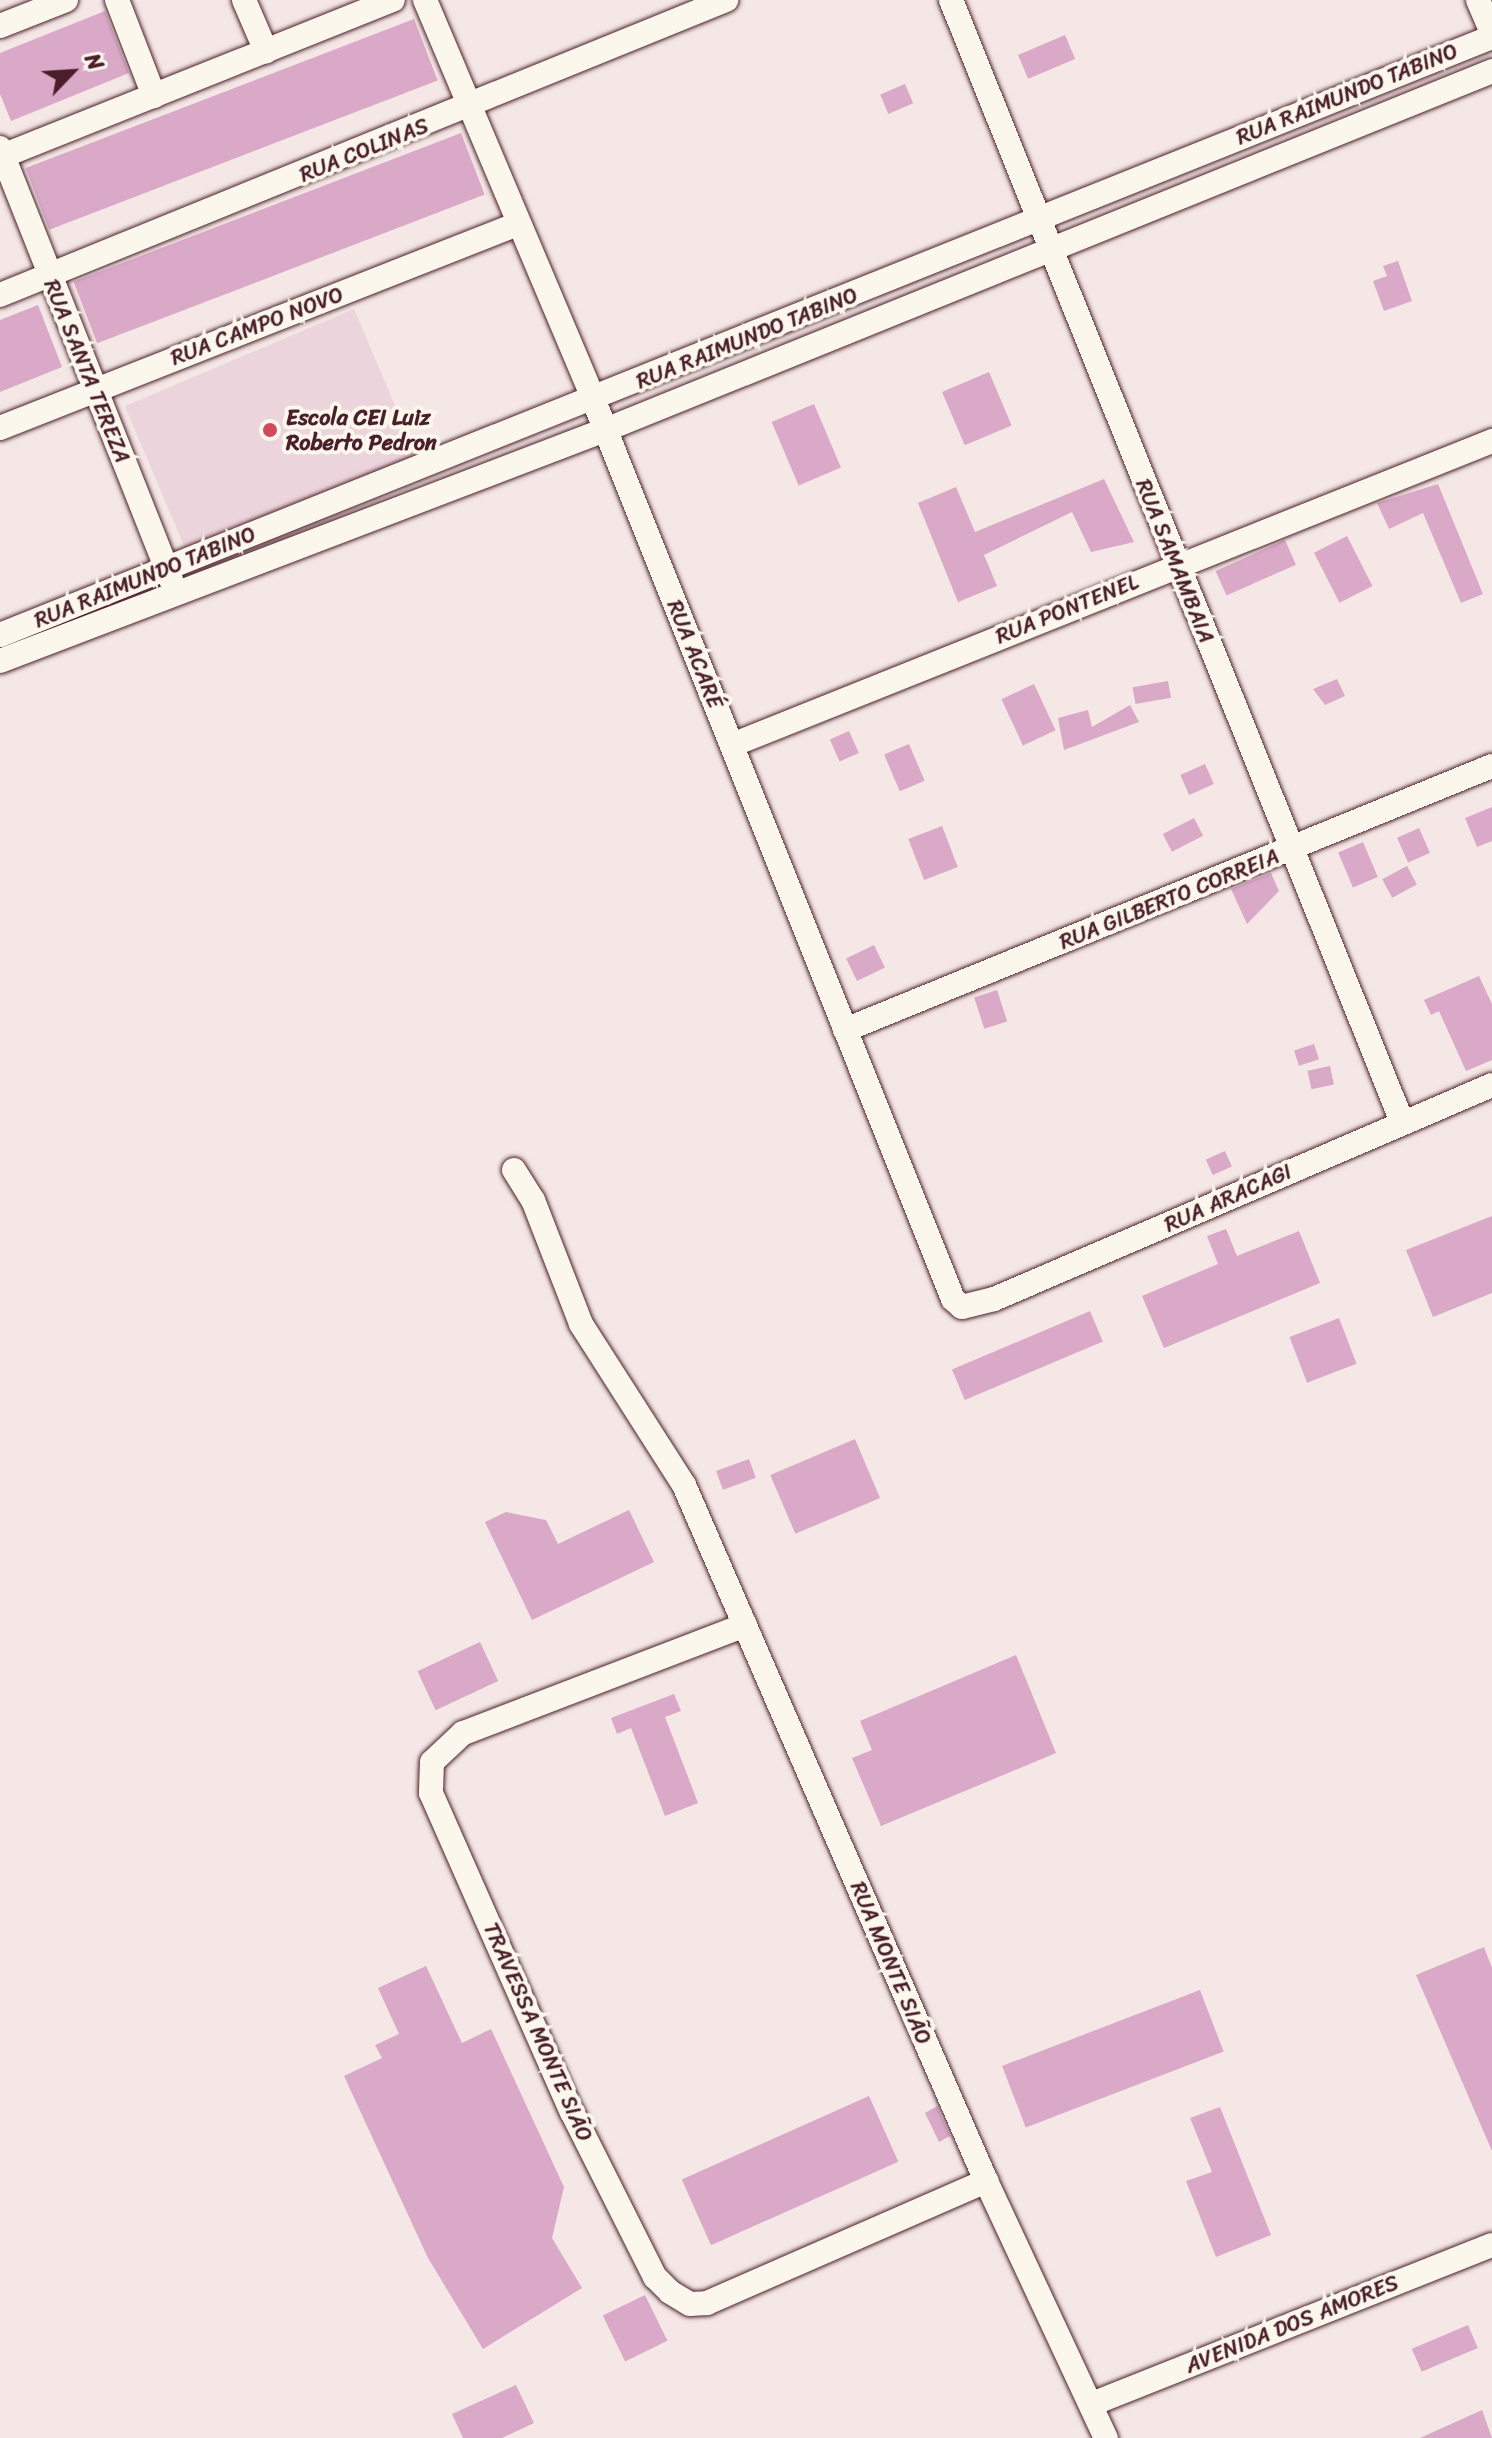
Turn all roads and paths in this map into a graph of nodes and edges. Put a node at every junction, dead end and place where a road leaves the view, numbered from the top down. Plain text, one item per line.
1 (66, 0) edge
2 (117, 0) edge
3 (244, 0) edge
4 (393, 0) edge
5 (425, 0) edge
6 (726, 0) edge
7 (951, 0) edge
8 (1478, 0) edge
9 (0, 26) edge
10 (1492, 35) edge
11 (266, 51) junction
12 (1492, 71) edge
13 (154, 96) junction
14 (467, 109) junction
15 (1, 153) edge
16 (1113, 187) junction
17 (1038, 217) junction
18 (1127, 217) junction
19 (515, 225) junction
20 (1049, 250) junction
21 (49, 275) junction
22 (0, 295) edge
23 (93, 390) junction
24 (594, 401) junction
25 (0, 428) edge
26 (605, 430) junction
27 (1492, 441) edge
28 (1176, 564) junction
29 (166, 568) junction
30 (177, 593) junction
31 (0, 635) edge
32 (0, 661) edge
33 (732, 745) junction
34 (1492, 766) edge
35 (1295, 848) junction
36 (845, 1030) junction
37 (1492, 1085) edge
38 (1402, 1122) junction
39 (514, 1170) dead end
40 (962, 1307) joint
41 (745, 1625) junction
42 (986, 2181) junction
43 (1492, 2245) edge
44 (1092, 2404) junction
45 (1106, 2438) edge

1 - 9 street
2 - 13 street
3 - 11 street
4 - 11 street
5 - 14 street, RUA ACARÉ
6 - 14 street, RUA COLINAS
7 - 17 street, RUA SAMAMBAIA
8 - 10 street
10 - 16 street, RUA RAIMUNDO TABINO
11 - 13 street
12 - 18 street, RUA RAIMUNDO TABINO
13 - 15 street
14 - 19 street, RUA ACARÉ
14 - 21 street, RUA COLINAS
15 - 21 street, RUA SANTA TEREZA
16 - 17 street, RUA RAIMUNDO TABINO
16 - 18 street
17 - 20 street, RUA SAMAMBAIA
17 - 24 street, RUA RAIMUNDO TABINO
18 - 20 street, RUA RAIMUNDO TABINO
19 - 23 street, RUA CAMPO NOVO
19 - 24 street, RUA ACARÉ
20 - 26 street, RUA RAIMUNDO TABINO
20 - 28 street, RUA SAMAMBAIA
21 - 22 street, RUA COLINAS
21 - 23 street, RUA SANTA TEREZA
23 - 25 street, RUA CAMPO NOVO
23 - 29 street, RUA SANTA TEREZA
24 - 26 street, RUA ACARÉ
24 - 29 street, RUA RAIMUNDO TABINO
26 - 30 street, RUA RAIMUNDO TABINO
26 - 33 street, RUA ACARÉ
27 - 28 street, RUA PONTENEL
28 - 33 street, RUA PONTENEL
28 - 35 street, RUA SAMAMBAIA
29 - 30 street, RUA SANTA TEREZA
29 - 31 street, RUA RAIMUNDO TABINO
30 - 32 street, RUA RAIMUNDO TABINO
33 - 36 street, RUA ACARÉ
34 - 35 street, RUA GILBERTO CORREIA
35 - 36 street, RUA GILBERTO CORREIA
35 - 38 street, RUA SAMAMBAIA
36 - 40 street, RUA ACARÉ
37 - 38 street, RUA ARACAGI
38 - 40 street, RUA ARACAGI
39 - 41 street, RUA MONTE SIÃO
41 - 42 street, RUA MONTE SIÃO
41 - 42 street, TRAVESSA MONTE SIÃO
42 - 44 street, RUA MONTE SIÃO
43 - 44 street, AVENIDA DOS AMORES
44 - 45 street, RUA MONTE SIÃO

